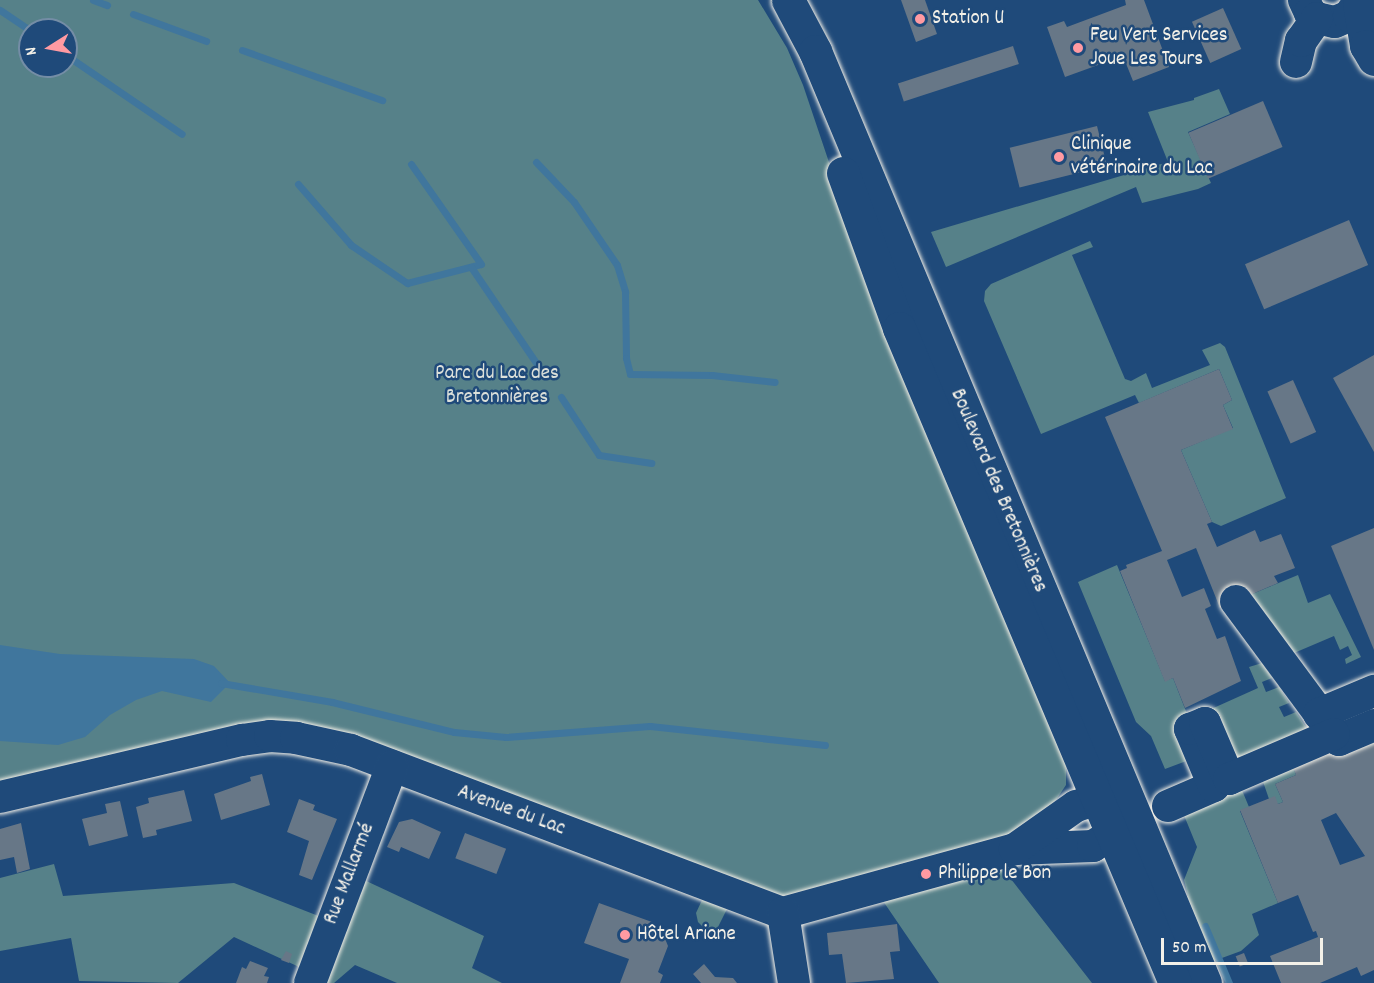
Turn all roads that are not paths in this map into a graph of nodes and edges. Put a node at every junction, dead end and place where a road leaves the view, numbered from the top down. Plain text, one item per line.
1 (770, 0) edge
2 (788, 0) edge
3 (1325, 7) edge
4 (1370, 53) edge
5 (1296, 62) dead end
6 (1236, 601) dead end
7 (1374, 691) edge
8 (1327, 724) junction
9 (1374, 725) edge
10 (392, 766) junction
11 (0, 797) edge
12 (1098, 799) junction
13 (1168, 806) dead end
14 (1121, 821) junction
15 (1015, 849) junction
16 (783, 913) junction
17 (310, 983) edge
18 (794, 983) edge
19 (1175, 983) edge
20 (1205, 983) edge

1 - 12 main road, Boulevard des Bretonnières
2 - 14 main road, Boulevard des Bretonnières
3 - 4 street
3 - 5 street
6 - 8 street
7 - 8 street
8 - 9 street
8 - 13 street
10 - 11 street, Avenue du Lac
10 - 16 street, Avenue du Lac
10 - 17 street, Rue Mallarmé
12 - 14 main road, Boulevard des Bretonnières
12 - 15 street
14 - 15 street
14 - 19 main road, Boulevard des Bretonnières
14 - 20 main road, Boulevard des Bretonnières
15 - 16 street
16 - 18 street

